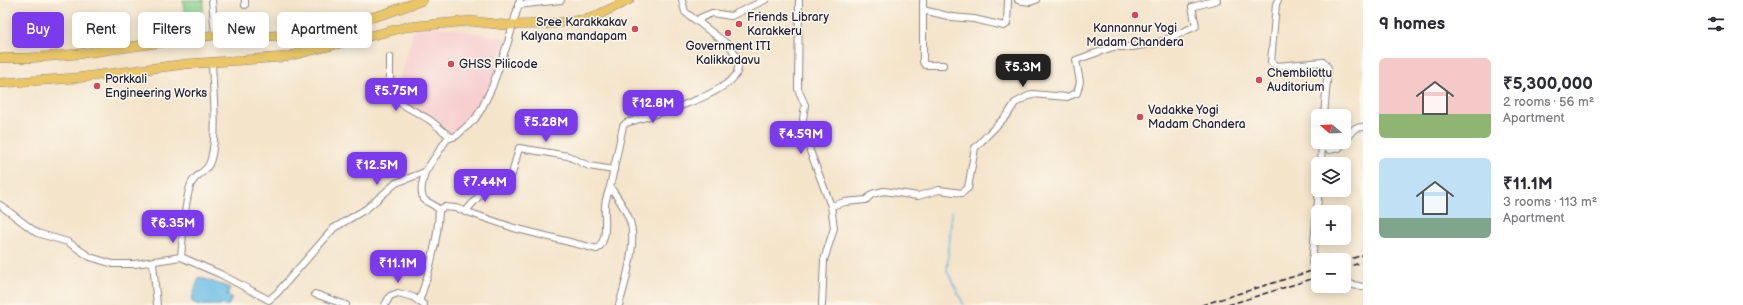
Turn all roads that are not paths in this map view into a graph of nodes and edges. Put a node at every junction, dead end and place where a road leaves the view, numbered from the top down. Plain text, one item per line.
1 (212, 0) edge
2 (423, 0) edge
3 (561, 0) edge
4 (629, 0) edge
5 (682, 0) edge
6 (765, 0) edge
7 (798, 0) edge
8 (923, 0) edge
9 (1008, 0) edge
10 (1018, 0) edge
11 (1036, 0) edge
12 (1191, 0) edge
13 (1217, 0) edge
14 (1278, 0) edge
15 (519, 2) edge
16 (1192, 7) junction
17 (923, 10) junction
18 (213, 12) edge
19 (700, 22) junction
20 (512, 25) junction
21 (213, 35) edge
22 (269, 36) edge
23 (390, 57) dead end
24 (0, 58) edge
25 (212, 63) junction
26 (943, 65) dead end
27 (0, 83) edge
28 (1325, 109) edge
29 (1363, 127) edge
30 (1351, 133) edge
31 (451, 137) junction
32 (614, 170) junction
33 (425, 172) junction
34 (610, 187) junction
35 (1317, 197) edge
36 (0, 205) edge
37 (831, 206) junction
38 (439, 210) junction
39 (465, 212) junction
40 (1313, 253) edge
41 (181, 257) junction
42 (153, 263) junction
43 (1351, 284) edge
44 (1363, 287) edge
45 (315, 294) dead end
46 (267, 302) edge
47 (422, 303) edge
48 (156, 305) edge
49 (346, 305) edge
50 (385, 305) edge
51 (619, 305) edge
52 (822, 305) edge

1 - 18 street
2 - 22 highway
3 - 15 street
4 - 20 highway
5 - 19 street
6 - 19 street
7 - 37 street
8 - 17 street
9 - 17 street
10 - 11 street
12 - 16 street
13 - 16 street
14 - 28 street
15 - 20 street
16 - 37 street
17 - 26 street
19 - 32 street
20 - 25 highway
20 - 31 street
21 - 24 highway
23 - 31 street
25 - 27 highway
25 - 41 street
29 - 30 street
31 - 33 street
32 - 34 street
32 - 39 street
33 - 38 street
33 - 46 street
34 - 39 street
34 - 51 street
35 - 40 street
36 - 42 street
37 - 52 street
38 - 39 street
38 - 47 street
41 - 42 street
41 - 46 street
42 - 48 street
43 - 44 street
45 - 49 street
47 - 50 street

